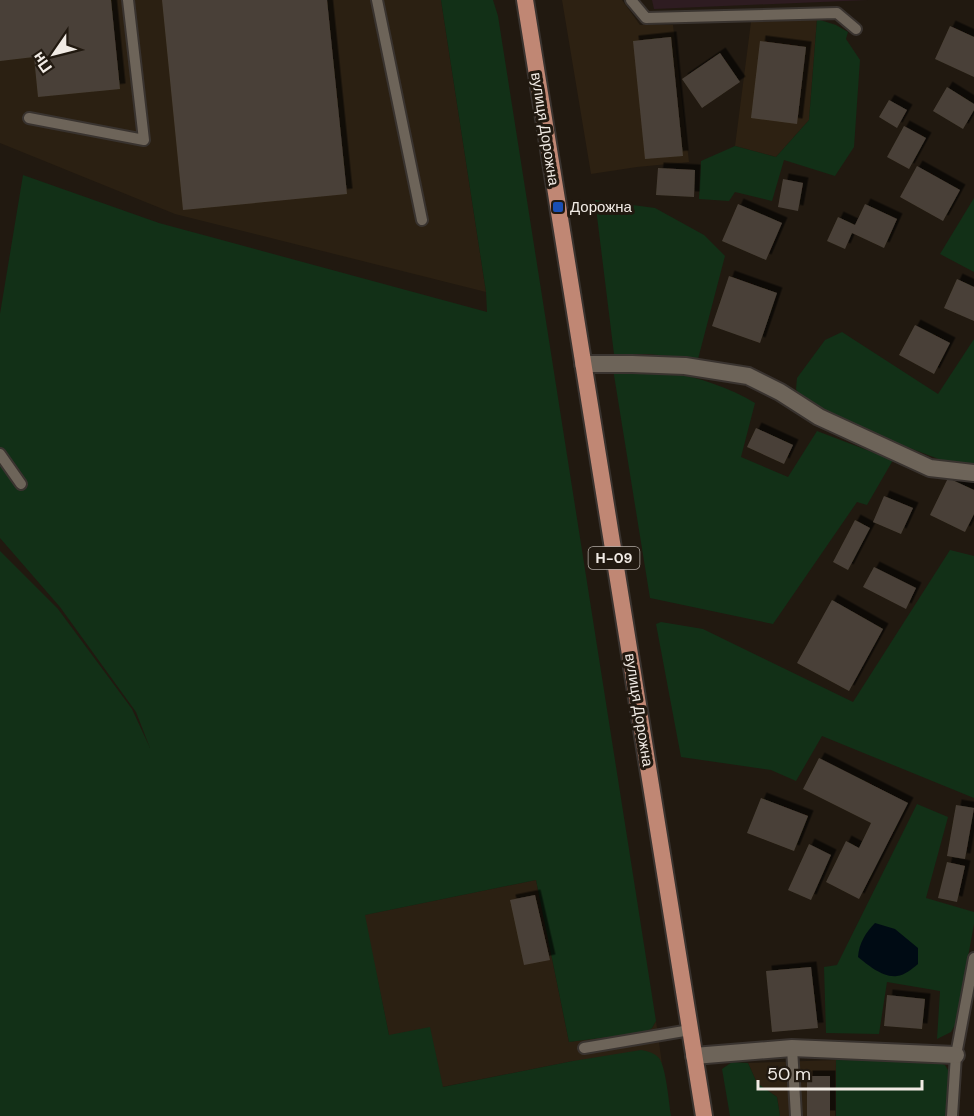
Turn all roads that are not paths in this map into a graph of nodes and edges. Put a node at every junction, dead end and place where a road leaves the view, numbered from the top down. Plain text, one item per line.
1 (128, 0) edge
2 (377, 0) edge
3 (525, 0) edge
4 (631, 0) edge
5 (856, 29) dead end
6 (29, 118) dead end
7 (422, 220) dead end
8 (583, 364) junction
9 (0, 454) edge
10 (974, 472) edge
11 (21, 484) dead end
12 (974, 958) edge
13 (690, 1030) junction
14 (584, 1048) dead end
15 (792, 1048) junction
16 (956, 1054) junction
17 (694, 1056) junction
18 (704, 1116) edge
19 (796, 1116) edge
20 (952, 1116) edge

1 - 6 lane
2 - 7 lane
3 - 8 main road, вулиця Дорожна / Н-09
4 - 5 lane
8 - 10 street
8 - 13 main road, вулиця Дорожна / Н-09
9 - 11 lane
12 - 16 lane
13 - 14 lane
13 - 17 main road, вулиця Дорожна / Н-09
15 - 16 street
15 - 17 street
15 - 19 lane
16 - 20 lane
17 - 18 main road, вулиця Дорожна / Н-09

